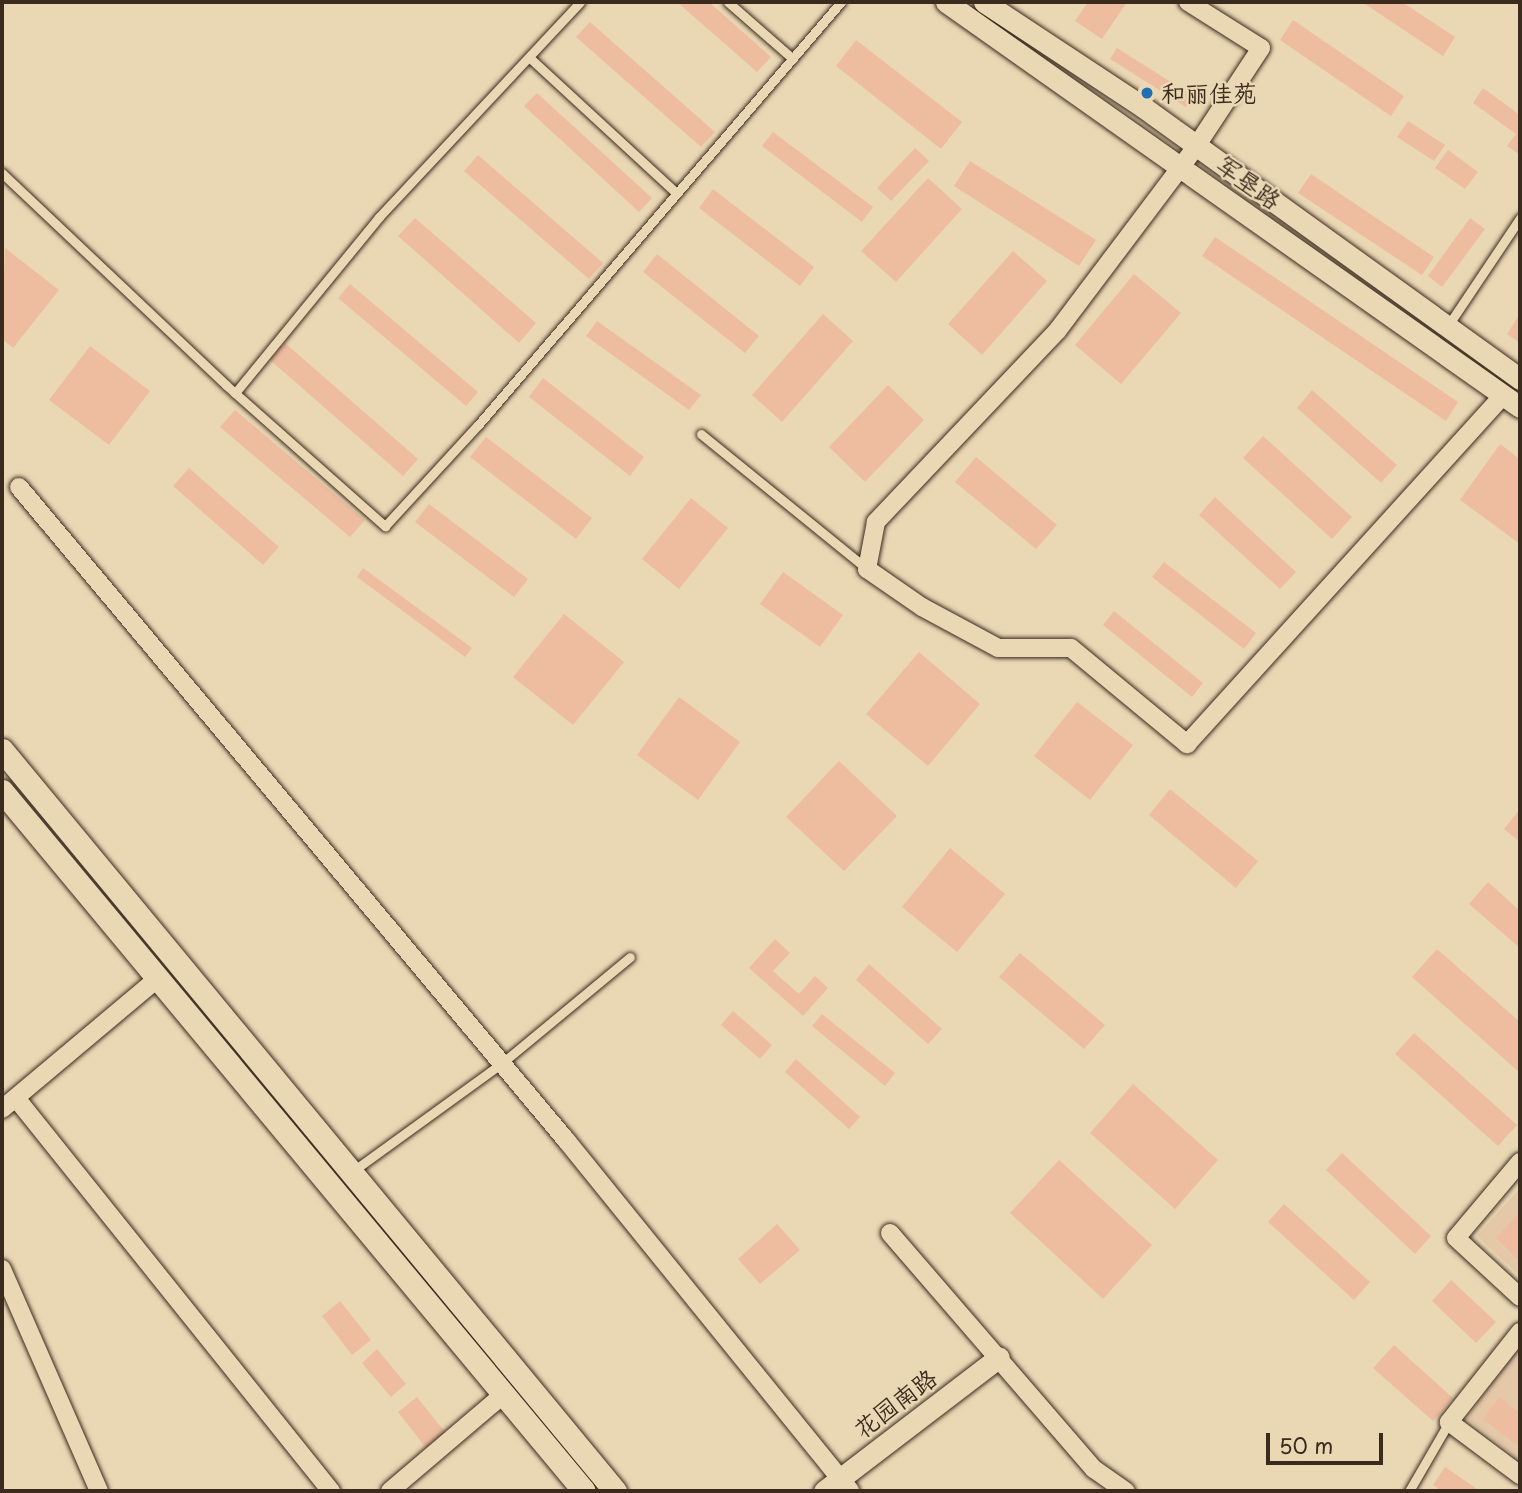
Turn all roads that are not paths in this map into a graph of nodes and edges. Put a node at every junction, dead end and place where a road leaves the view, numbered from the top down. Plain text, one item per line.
1 (580, 2) edge
2 (727, 2) edge
3 (841, 2) edge
4 (946, 2) edge
5 (984, 2) edge
6 (1188, 2) edge
7 (530, 58) junction
8 (793, 59) junction
9 (1195, 148) junction
10 (1181, 165) junction
11 (2, 173) edge
12 (675, 192) junction
13 (1520, 218) edge
14 (1446, 328) junction
15 (1520, 379) edge
16 (235, 393) junction
17 (1502, 396) junction
18 (1520, 407) edge
19 (701, 434) dead end
20 (19, 487) dead end
21 (867, 569) junction
22 (2, 750) edge
23 (2, 791) edge
24 (630, 957) dead end
25 (157, 979) junction
26 (502, 1063) junction
27 (16, 1098) junction
28 (2, 1109) edge
29 (1520, 1162) edge
30 (352, 1172) junction
31 (890, 1233) dead end
32 (2, 1269) edge
33 (1520, 1297) edge
34 (1520, 1332) edge
35 (999, 1357) junction
36 (504, 1394) junction
37 (1449, 1422) junction
38 (1520, 1475) edge
39 (838, 1487) edge
40 (99, 1491) edge
41 (331, 1491) edge
42 (390, 1491) edge
43 (584, 1491) edge
44 (615, 1491) edge
45 (1126, 1491) edge
46 (1409, 1491) edge

1 - 7 lane
2 - 8 lane
3 - 8 lane
4 - 10 street, 军垦路
5 - 9 street, 军垦路
6 - 9 street
7 - 12 lane
7 - 16 lane
8 - 12 lane
9 - 10 street
9 - 14 street, 军垦路
10 - 17 street, 军垦路
10 - 21 street
11 - 16 lane
12 - 16 lane
13 - 14 lane
14 - 15 street, 军垦路
17 - 18 street, 军垦路
17 - 21 street
19 - 21 lane
20 - 26 street
22 - 30 main road
23 - 25 main road
24 - 26 lane
25 - 27 street
25 - 36 main road
26 - 30 lane
26 - 39 street
27 - 28 street
27 - 41 street
29 - 33 street
30 - 44 main road
31 - 35 street
32 - 40 street
34 - 37 street
35 - 39 street, 花园南路
35 - 45 street
36 - 42 street
36 - 43 main road
37 - 38 street
37 - 46 lane

